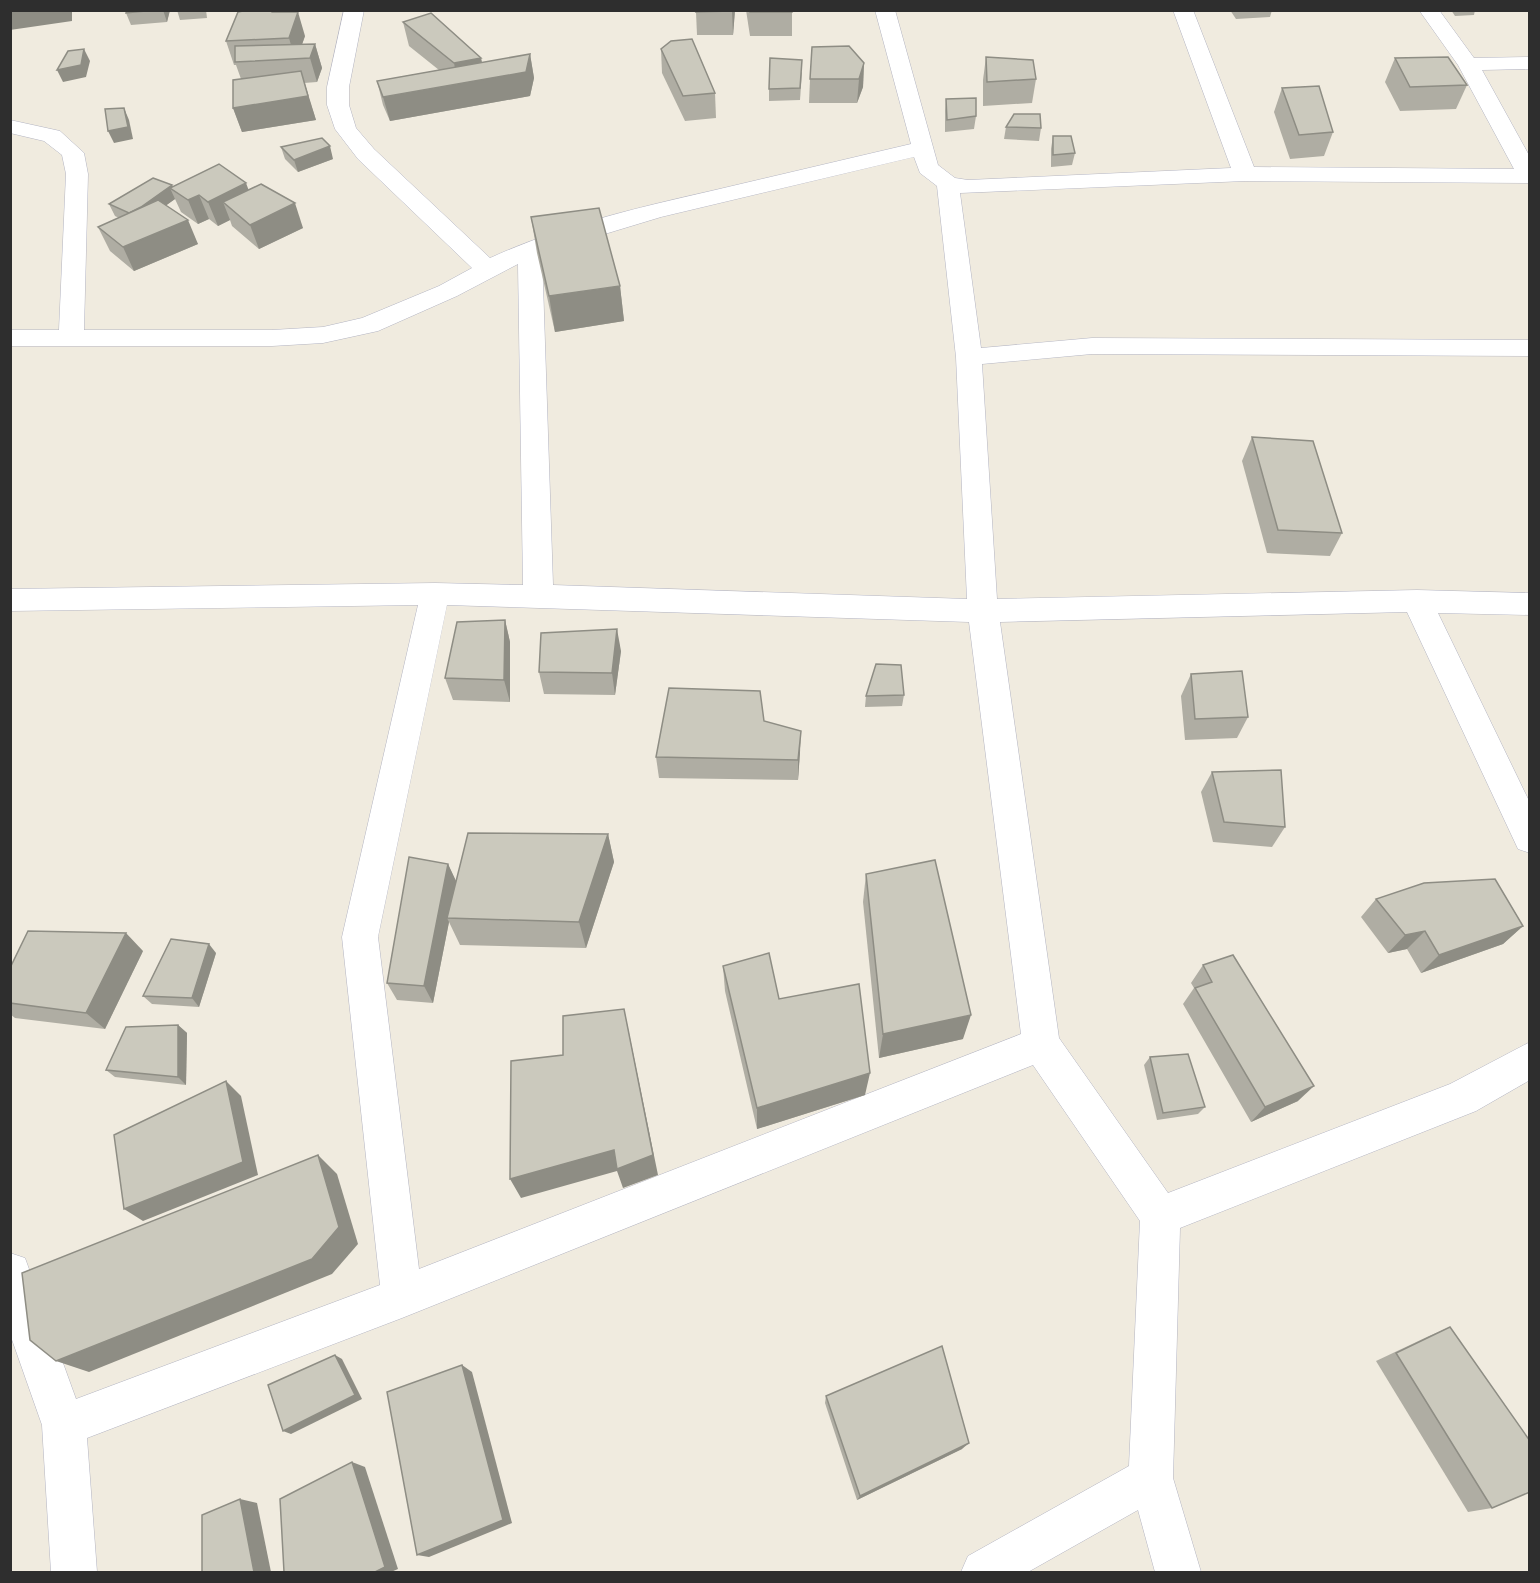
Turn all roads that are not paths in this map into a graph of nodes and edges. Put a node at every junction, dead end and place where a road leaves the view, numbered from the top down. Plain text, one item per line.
1 (354, 10) edge
2 (885, 10) edge
3 (1183, 10) edge
4 (1429, 10) edge
5 (1530, 63) edge
6 (1468, 64) junction
7 (10, 126) edge
8 (924, 148) junction
9 (1245, 174) junction
10 (1529, 176) edge
11 (948, 184) junction
12 (530, 249) junction
13 (487, 269) junction
14 (71, 337) junction
15 (10, 339) edge
16 (1530, 348) edge
17 (969, 357) junction
18 (435, 594) junction
19 (538, 596) junction
20 (10, 600) edge
21 (1417, 601) junction
22 (1530, 604) edge
23 (983, 611) junction
24 (1530, 839) edge
25 (1041, 1044) junction
26 (1530, 1060) edge
27 (1160, 1216) junction
28 (10, 1273) edge
29 (402, 1297) junction
30 (64, 1425) junction
31 (1151, 1479) junction
32 (74, 1572) edge
33 (984, 1572) edge
34 (1178, 1572) edge

1 - 13 street
2 - 8 street
3 - 9 street
4 - 6 street
5 - 6 street
6 - 10 street
7 - 14 street
8 - 11 street
8 - 12 street
9 - 10 street
9 - 11 street
11 - 17 street
12 - 13 street
12 - 19 street
13 - 14 street
14 - 15 street
16 - 17 street
17 - 23 street
18 - 19 street
18 - 20 street
18 - 29 street
19 - 23 street
21 - 22 street
21 - 23 street
21 - 24 street
23 - 25 street
25 - 27 street
25 - 29 street
26 - 27 street
27 - 31 street
28 - 30 street
29 - 30 street
30 - 32 street
31 - 33 street
31 - 34 street

